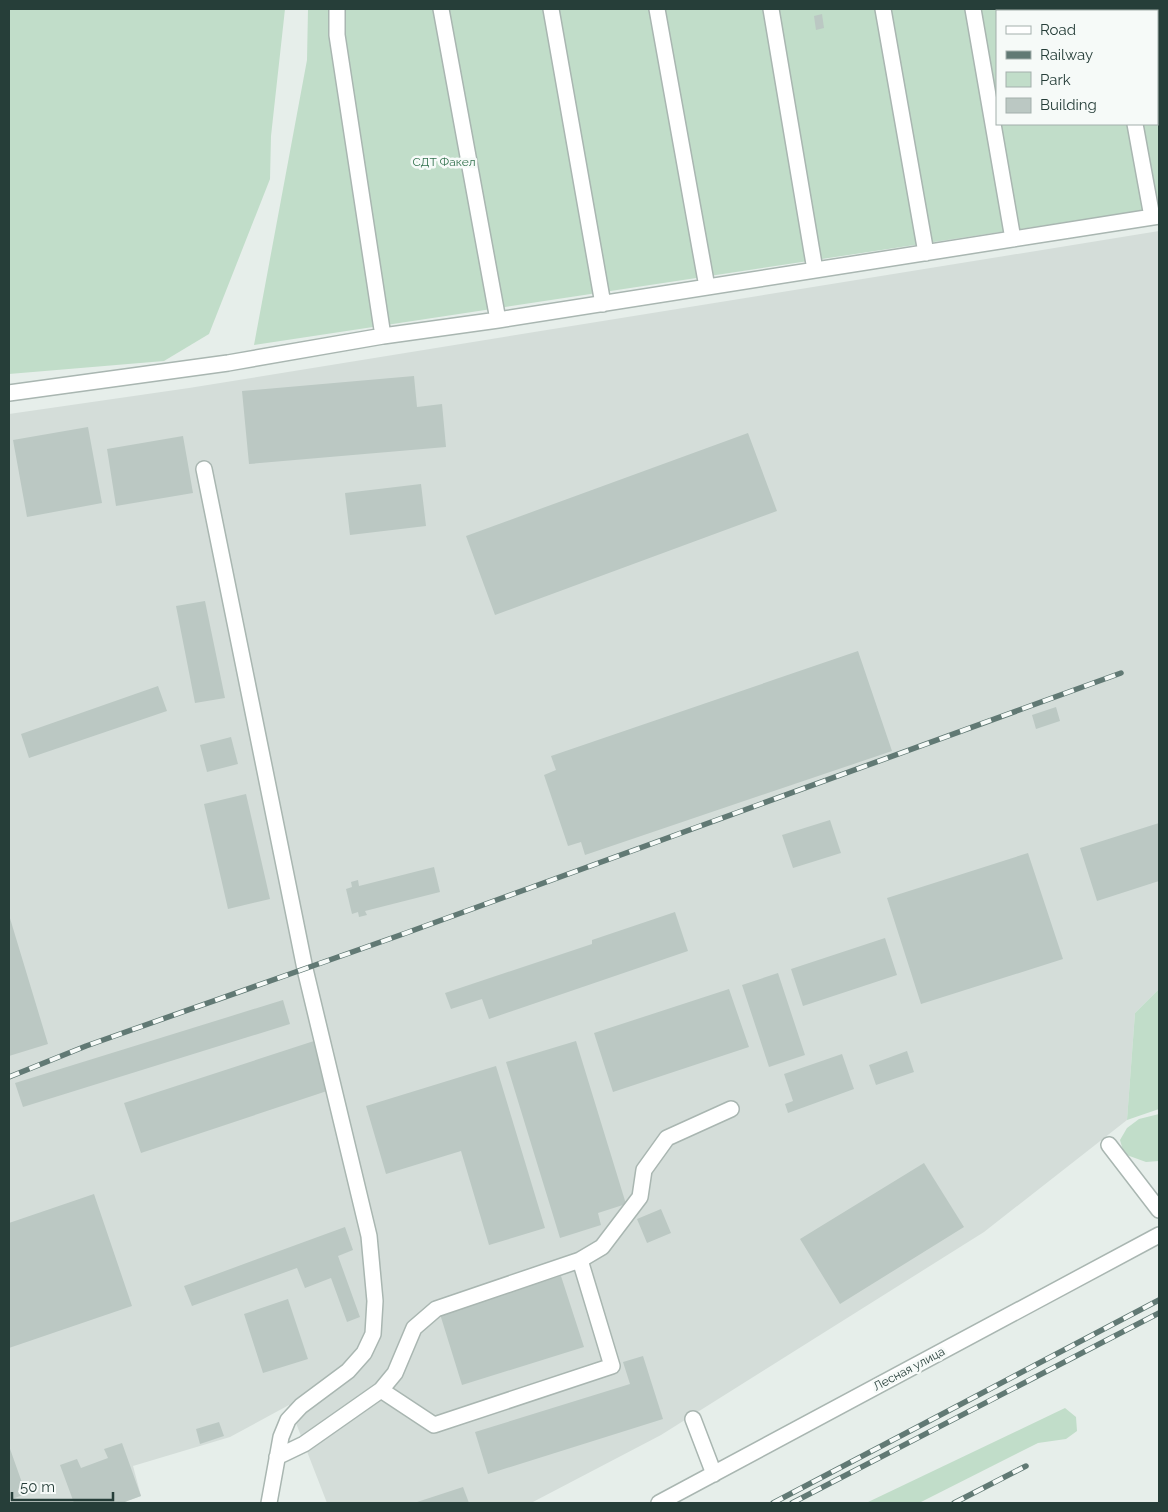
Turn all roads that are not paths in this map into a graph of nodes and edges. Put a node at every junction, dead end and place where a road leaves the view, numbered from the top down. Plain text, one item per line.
1 (337, 9) edge
2 (441, 9) edge
3 (551, 9) edge
4 (657, 9) edge
5 (771, 9) edge
6 (883, 9) edge
7 (973, 9) edge
8 (1135, 125) edge
9 (1156, 217) edge
10 (1013, 239) junction
11 (926, 253) junction
12 (816, 270) junction
13 (707, 287) junction
14 (603, 304) junction
15 (498, 320) junction
16 (383, 336) junction
17 (9, 393) edge
18 (204, 469) dead end
19 (732, 1109) dead end
20 (1109, 1144) dead end
21 (1159, 1210) edge
22 (1159, 1235) edge
23 (580, 1260) junction
24 (381, 1390) junction
25 (693, 1419) dead end
26 (277, 1457) junction
27 (714, 1474) junction
28 (269, 1503) edge
29 (659, 1503) edge

1 - 16 street
2 - 15 street
3 - 14 street
4 - 13 street
5 - 12 street
6 - 11 street
7 - 10 street
8 - 9 street
9 - 10 street
10 - 11 street
11 - 12 street
12 - 13 street
13 - 14 street
14 - 15 street
15 - 16 street
16 - 17 street
18 - 26 street
19 - 23 street
20 - 21 street
22 - 27 street, Лесная улица
23 - 24 street
23 - 24 street
24 - 26 street
25 - 27 street
26 - 28 street
27 - 29 street, Лесная улица

